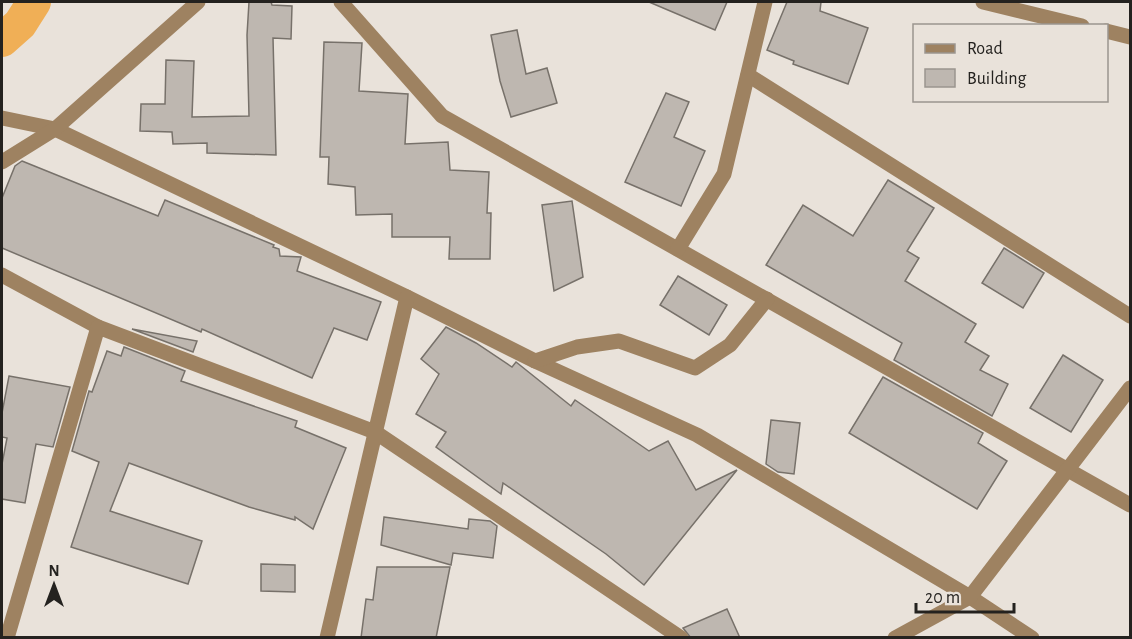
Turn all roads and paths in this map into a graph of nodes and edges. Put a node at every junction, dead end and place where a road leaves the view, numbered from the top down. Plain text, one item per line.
1 (198, 2) edge
2 (341, 2) edge
3 (765, 2) edge
4 (983, 2) edge
5 (1074, 24) edge
6 (1108, 32) edge
7 (1131, 37) edge
8 (748, 75) junction
9 (9, 120) edge
10 (55, 129) junction
11 (2, 162) edge
12 (678, 249) junction
13 (2, 275) edge
14 (407, 297) junction
15 (767, 299) junction
16 (1131, 316) edge
17 (98, 327) junction
18 (535, 361) junction
19 (1131, 388) edge
20 (375, 432) junction
21 (1070, 469) junction
22 (1131, 505) edge
23 (970, 597) junction
24 (8, 638) edge
25 (327, 638) edge
26 (681, 638) edge
27 (896, 638) edge
28 (1032, 638) edge

1 - 10 street
2 - 12 street
3 - 8 street
4 - 5 street
6 - 7 street
8 - 12 street
8 - 16 street
9 - 10 street
10 - 11 street
10 - 14 street
12 - 15 street
13 - 17 street
14 - 18 street
14 - 20 street
15 - 18 street
15 - 21 street
17 - 20 street
17 - 24 street
18 - 23 street
19 - 21 street
20 - 25 street
20 - 26 street
21 - 22 street
21 - 23 street
23 - 27 street
23 - 28 street

